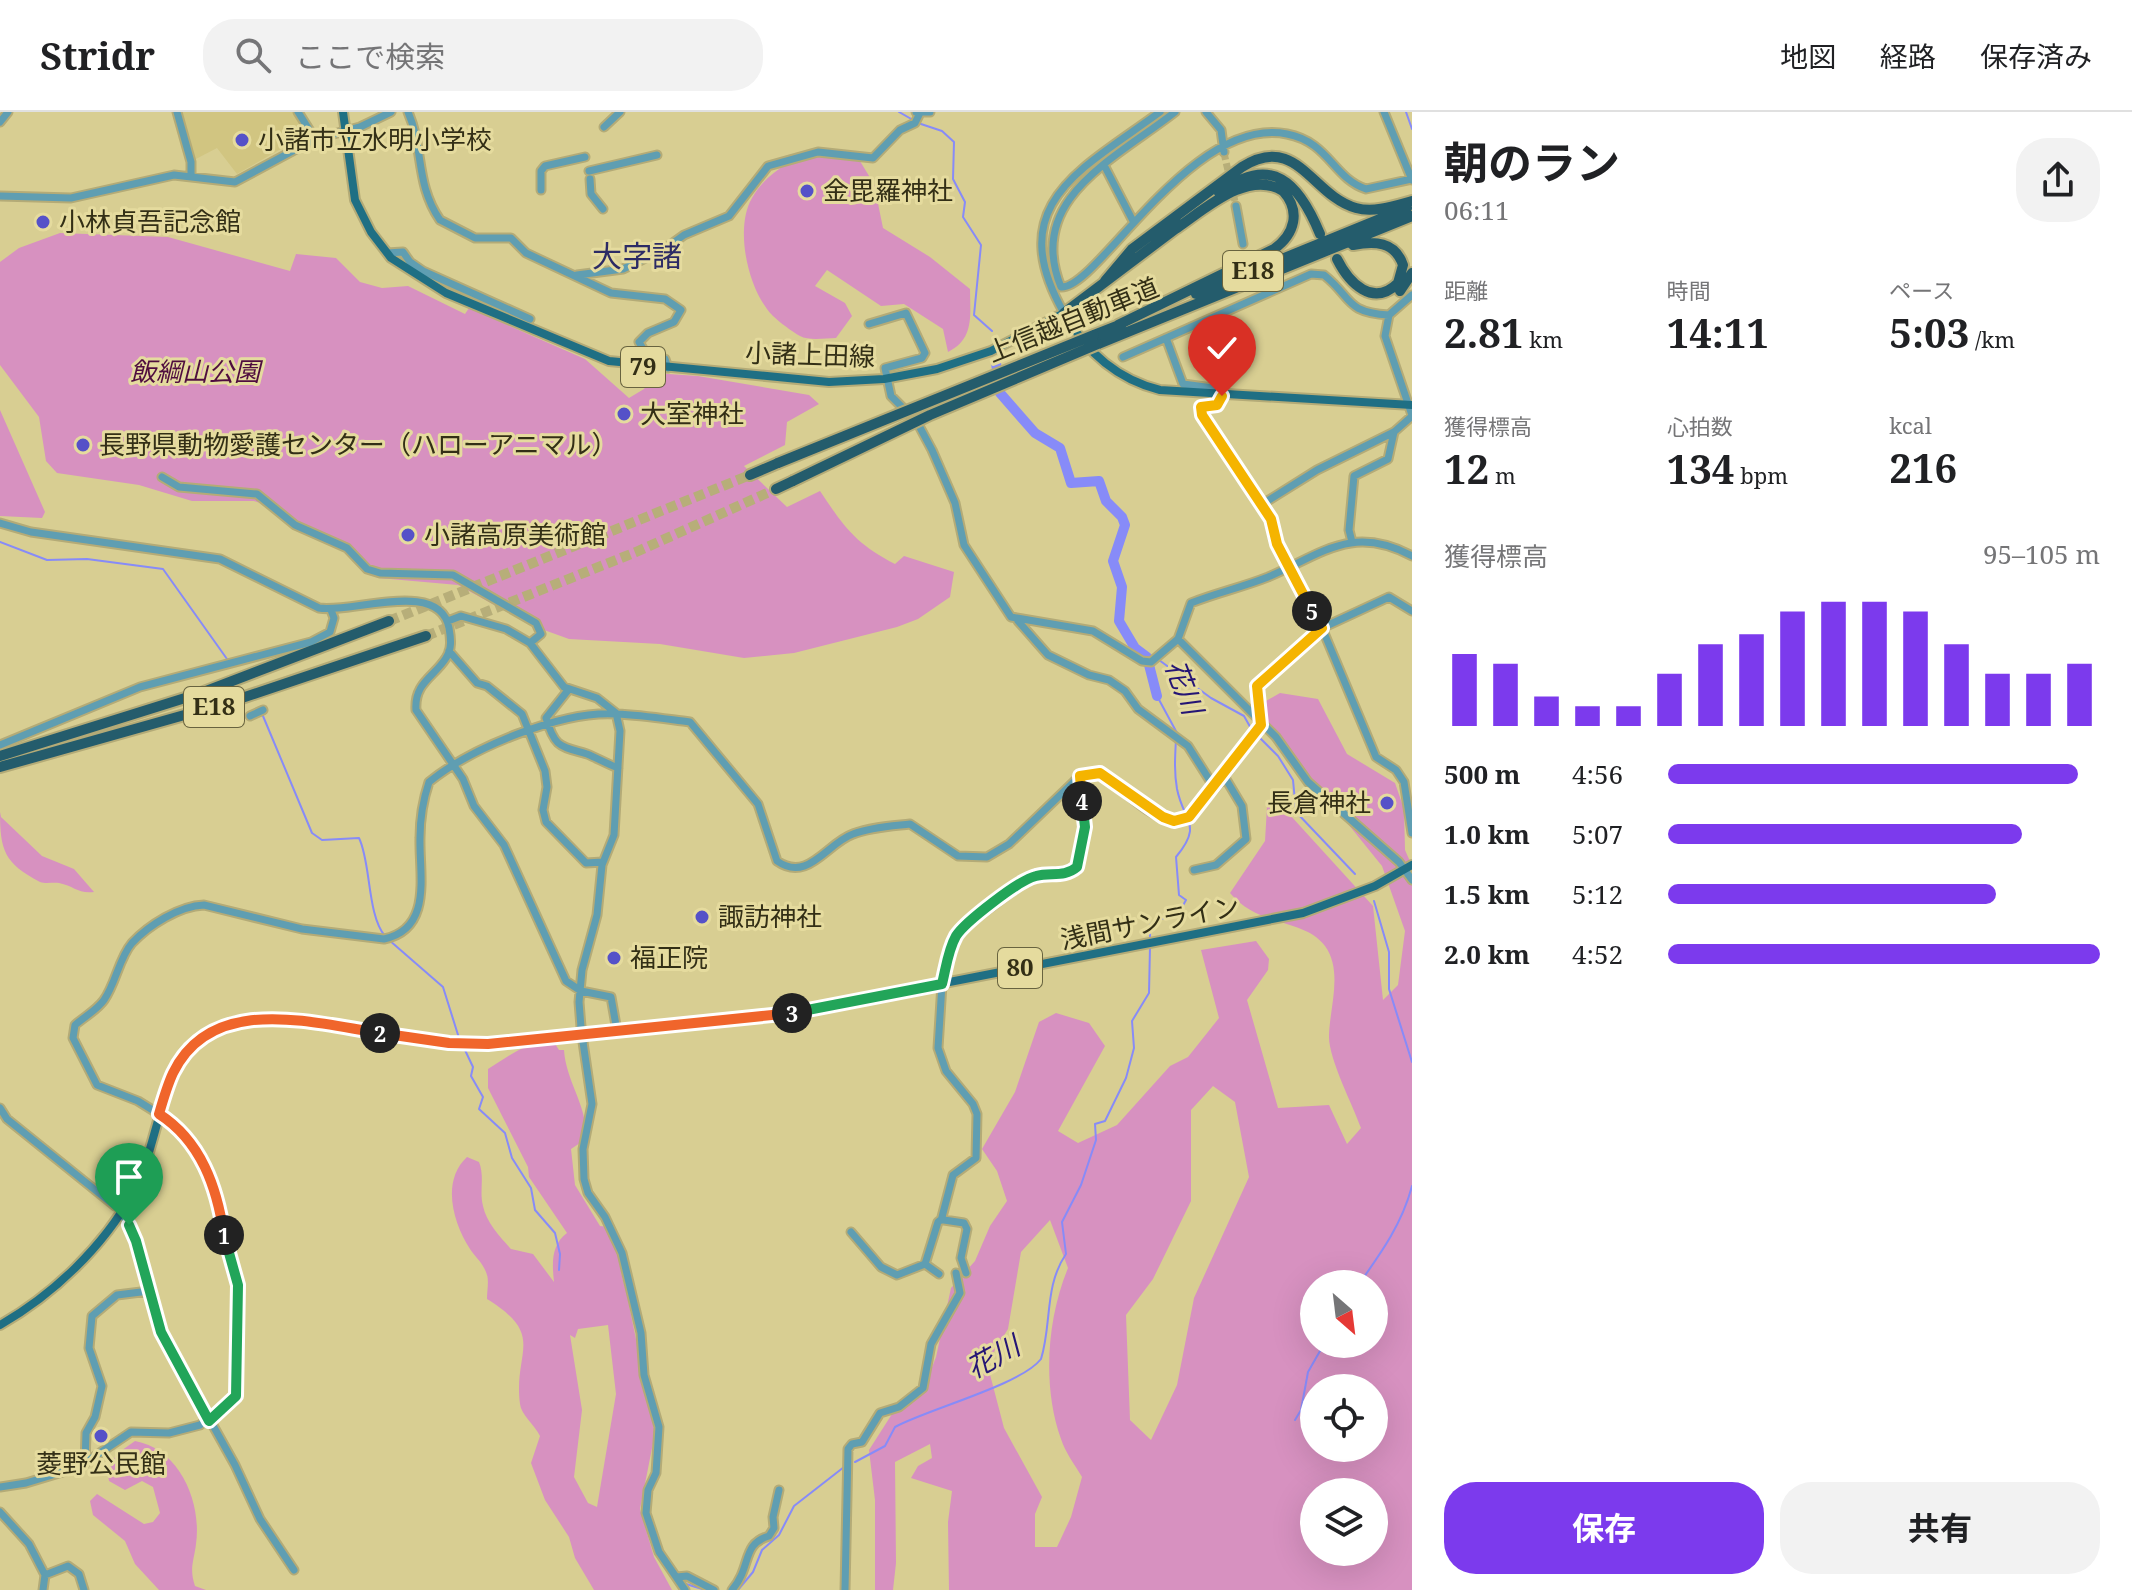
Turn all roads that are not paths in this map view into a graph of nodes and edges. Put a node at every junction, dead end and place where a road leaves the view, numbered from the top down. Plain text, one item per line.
1 (8, 112) edge
2 (177, 112) edge
3 (298, 112) edge
4 (343, 112) edge
5 (391, 112) edge
6 (408, 112) edge
7 (620, 112) edge
8 (918, 112) edge
9 (930, 112) edge
10 (1160, 112) edge
11 (1175, 112) edge
12 (1206, 112) edge
13 (1384, 112) edge
14 (0, 122) edge
15 (604, 127) dead end
16 (344, 131) junction
17 (315, 139) junction
18 (1224, 151) junction
19 (657, 155) dead end
20 (585, 157) dead end
21 (1104, 166) junction
22 (191, 176) junction
23 (1412, 179) edge
24 (1222, 182) junction
25 (541, 190) dead end
26 (0, 196) edge
27 (1412, 204) edge
28 (1236, 206) tunnel mouth
29 (603, 209) dead end
30 (1412, 216) edge
31 (1133, 221) junction
32 (1177, 228) junction
33 (1243, 244) dead end
34 (387, 253) junction
35 (1412, 273) edge
36 (575, 275) junction
37 (1105, 281) junction
38 (1230, 290) junction
39 (1412, 295) edge
40 (1064, 313) junction
41 (1389, 315) junction
42 (530, 319) dead end
43 (869, 324) dead end
44 (1118, 325) junction
45 (1166, 338) junction
46 (1096, 339) junction
47 (1123, 357) dead end
48 (668, 368) junction
49 (884, 379) junction
50 (1222, 396) junction
51 (1411, 405) edge
52 (1412, 416) edge
53 (1394, 432) junction
54 (750, 475) tunnel mouth
55 (162, 477) dead end
56 (776, 489) tunnel mouth
57 (1261, 505) junction
58 (0, 523) edge
59 (1352, 542) junction
60 (1412, 556) edge
61 (1287, 566) junction
62 (331, 610) junction
63 (1412, 611) edge
64 (389, 621) tunnel mouth
65 (448, 621) junction
66 (1018, 621) junction
67 (1322, 628) junction
68 (426, 636) tunnel mouth
69 (1178, 639) junction
70 (530, 643) junction
71 (449, 651) junction
72 (569, 689) junction
73 (263, 710) dead end
74 (616, 713) junction
75 (250, 716) dead end
76 (548, 724) junction
77 (1261, 725) junction
78 (527, 729) junction
79 (0, 745) edge
80 (0, 756) edge
81 (455, 765) junction
82 (0, 767) edge
83 (618, 768) junction
84 (1080, 776) junction
85 (1224, 776) junction
86 (1214, 787) junction
87 (1412, 833) edge
88 (603, 862) junction
89 (1409, 867) edge
90 (1194, 870) dead end
91 (1412, 880) edge
92 (942, 984) junction
93 (581, 991) junction
94 (617, 1031) junction
95 (0, 1108) edge
96 (159, 1114) junction
97 (115, 1206) dead end
98 (124, 1217) dead end
99 (943, 1218) junction
100 (851, 1232) dead end
101 (925, 1264) junction
102 (956, 1273) dead end
103 (966, 1273) dead end
104 (939, 1274) dead end
105 (149, 1291) junction
106 (0, 1325) edge
107 (209, 1421) junction
108 (85, 1464) junction
109 (0, 1487) edge
110 (779, 1490) dead end
111 (0, 1512) edge
112 (294, 1570) dead end
113 (45, 1575) junction
114 (677, 1577) junction
115 (685, 1589) edge
116 (43, 1590) edge
117 (84, 1590) edge
118 (695, 1590) edge
119 (714, 1590) edge
120 (732, 1590) edge
121 (845, 1590) edge

1 - 14 street
2 - 22 street
3 - 17 street
4 - 16 main road, 小諸上田線 / 79
5 - 16 street
6 - 36 street
7 - 15 street
8 - 9 street
8 - 36 street
10 - 40 street
11 - 21 street
12 - 18 street
13 - 23 street
16 - 17 street
16 - 34 main road, 小諸上田線 / 79
17 - 22 street
18 - 23 street
18 - 31 street
19 - 29 street
20 - 25 street
21 - 31 street
21 - 31 street
22 - 26 street
24 - 27 highway
24 - 32 highway
24 - 37 highway
27 - 44 highway, 上信越自動車道 / E18
28 - 33 street
30 - 38 highway, 上信越自動車道 / E18
32 - 37 highway
32 - 44 highway
34 - 42 street
34 - 48 main road, 小諸上田線 / 79
35 - 38 highway
36 - 48 street
37 - 40 highway
38 - 46 highway, 上信越自動車道 / E18
39 - 41 street
40 - 49 main road, 小諸上田線 / 79
40 - 50 main road
41 - 45 street
41 - 51 street
43 - 49 street
44 - 46 highway, 上信越自動車道 / E18
45 - 47 street
45 - 50 street
46 - 54 highway, 上信越自動車道 / E18, bridge
46 - 56 highway, 上信越自動車道 / E18, bridge
48 - 49 main road, 小諸上田線 / 79
49 - 66 street
50 - 51 main road
50 - 57 street
51 - 52 street
52 - 53 street
53 - 57 street
53 - 59 street
55 - 70 street
57 - 61 street
58 - 62 street
59 - 60 street
59 - 61 street
61 - 67 street
61 - 69 street
62 - 65 street
62 - 79 street
63 - 67 street
64 - 80 highway, E18
65 - 70 street
65 - 71 street
66 - 69 street
66 - 86 street
67 - 77 street
67 - 87 street
68 - 82 highway, E18
69 - 77 street
70 - 72 street
71 - 78 street
71 - 81 street
72 - 74 street
72 - 76 street
73 - 75 street
74 - 76 street
74 - 83 street
74 - 84 street
76 - 78 street
76 - 83 street
77 - 85 street
77 - 89 street
78 - 81 street
78 - 88 street
81 - 93 street
81 - 96 street
83 - 88 street
84 - 86 street
84 - 92 street
85 - 86 street
85 - 90 street
88 - 93 street
89 - 91 street
89 - 92 main road, 浅間サンライン / 80
92 - 94 main road, 浅間サンライン / 80
92 - 99 street
93 - 94 street
93 - 114 street, bridge
94 - 96 main road, 浅間サンライン / 80
95 - 97 street
96 - 106 main road, 浅間サンライン / 80
96 - 107 street
98 - 105 street
99 - 101 street
99 - 103 street
100 - 101 street
101 - 104 street
102 - 121 street
105 - 107 street
105 - 108 street
107 - 108 street
107 - 112 street
108 - 109 street
110 - 120 street
111 - 113 street
113 - 116 street
113 - 117 street
114 - 115 street
114 - 119 street
115 - 118 street

